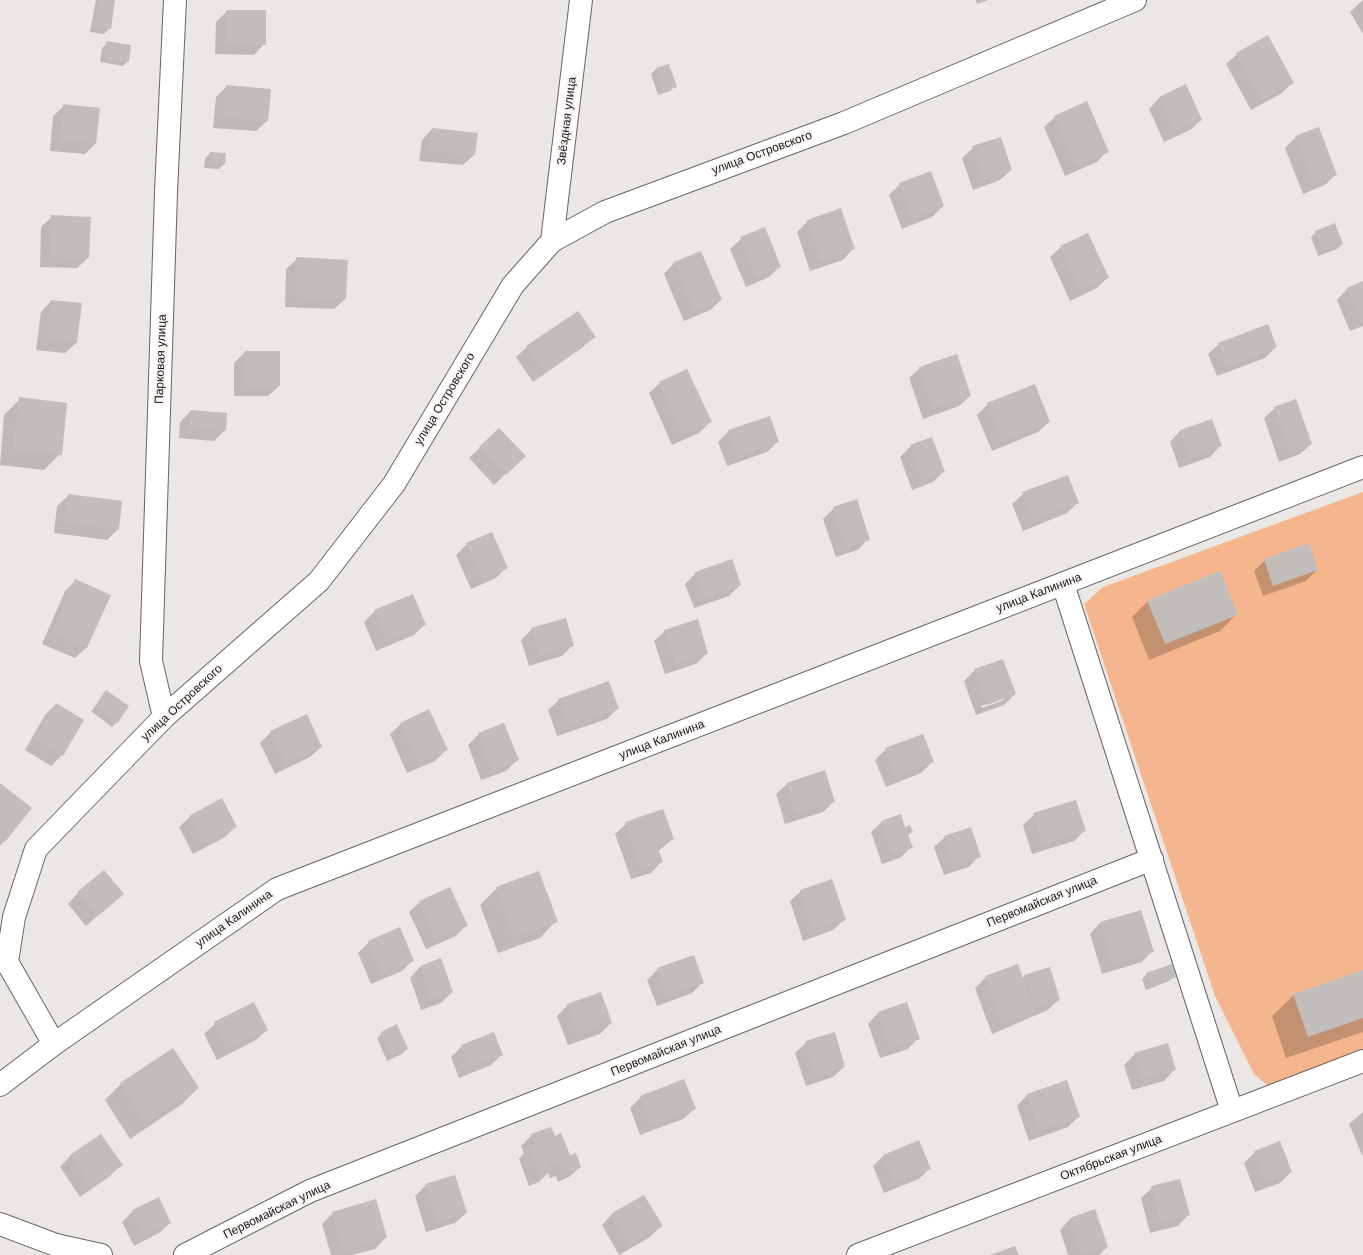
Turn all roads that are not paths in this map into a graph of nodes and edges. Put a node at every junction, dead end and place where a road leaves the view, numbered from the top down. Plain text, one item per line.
1 (175, 0) edge
2 (582, 0) edge
3 (1135, 0) edge
4 (552, 241) junction
5 (1363, 467) edge
6 (1063, 584) junction
7 (164, 717) junction
8 (1152, 858) junction
9 (54, 1044) junction
10 (1363, 1061) edge
11 (0, 1085) edge
12 (1232, 1111) junction
13 (0, 1224) edge
14 (100, 1255) edge
15 (185, 1255) edge
16 (858, 1255) edge

1 - 7 street, Парковая улица
2 - 4 street, Звёздная улица
3 - 4 street, улица Островского
4 - 7 street, улица Островского
5 - 6 street, улица Калинина
6 - 8 street
6 - 9 street, улица Калинина
7 - 9 street, улица Островского
8 - 12 street
8 - 15 street, Первомайская улица
9 - 11 street, улица Калинина
10 - 12 street, Октябрьская улица
12 - 16 street, Октябрьская улица
13 - 14 street

